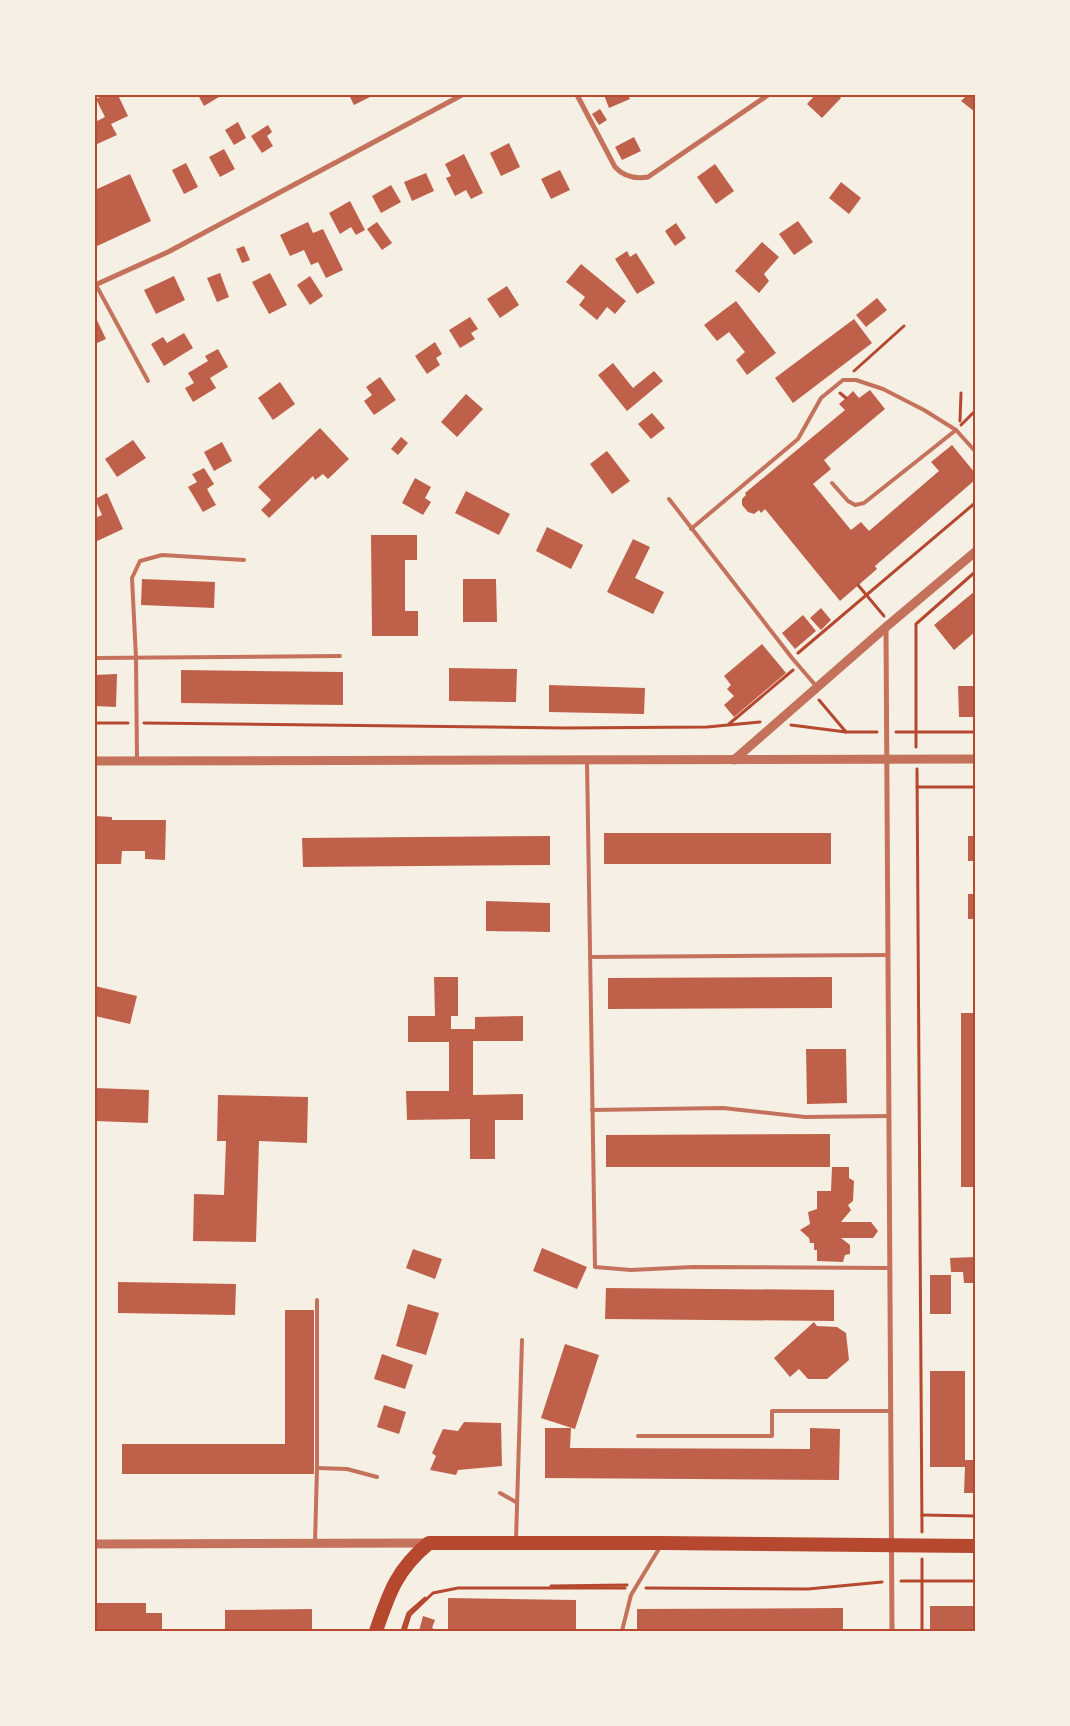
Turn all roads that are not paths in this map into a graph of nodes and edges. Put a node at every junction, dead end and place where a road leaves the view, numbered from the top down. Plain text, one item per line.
1 (462, 95) edge
2 (577, 95) edge
3 (768, 95) edge
4 (95, 285) edge
5 (148, 381) dead end
6 (957, 428) junction
7 (975, 451) edge
8 (832, 483) dead end
9 (668, 500) dead end
10 (691, 528) junction
11 (975, 552) edge
12 (244, 560) dead end
13 (886, 627) junction
14 (340, 656) dead end
15 (95, 658) edge
16 (136, 658) junction
17 (817, 687) junction
18 (886, 759) junction
19 (975, 759) edge
20 (587, 760) junction
21 (734, 760) junction
22 (95, 761) edge
23 (137, 761) junction
24 (888, 955) junction
25 (590, 958) junction
26 (592, 1110) junction
27 (889, 1116) junction
28 (890, 1268) junction
29 (317, 1300) dead end
30 (522, 1340) dead end
31 (891, 1412) junction
32 (638, 1436) dead end
33 (317, 1468) junction
34 (377, 1477) dead end
35 (500, 1493) dead end
36 (516, 1502) junction
37 (516, 1542) junction
38 (315, 1543) junction
39 (429, 1543) junction
40 (662, 1543) junction
41 (95, 1544) edge
42 (892, 1546) junction
43 (975, 1546) edge
44 (376, 1631) edge
45 (622, 1631) edge
46 (892, 1631) edge

1 - 4 street
2 - 3 street
4 - 5 lane
6 - 7 lane
6 - 8 lane
6 - 10 lane
9 - 10 lane
10 - 17 lane
11 - 13 street
12 - 16 lane
13 - 17 street
13 - 18 street
14 - 16 lane
15 - 16 lane
16 - 23 lane
17 - 21 street
18 - 19 street
18 - 21 street
18 - 24 street
20 - 21 street
20 - 23 street
20 - 25 lane
22 - 23 street
24 - 25 lane
24 - 27 street
25 - 26 lane
26 - 27 lane
26 - 28 lane
27 - 28 street
28 - 31 street
29 - 33 lane
30 - 36 lane
31 - 32 lane
31 - 42 street
33 - 34 lane
33 - 38 lane
35 - 36 lane
36 - 37 lane
37 - 39 highway
37 - 40 highway
38 - 39 street
38 - 41 street
39 - 44 highway
40 - 42 highway
40 - 45 lane
42 - 43 highway
42 - 46 street

